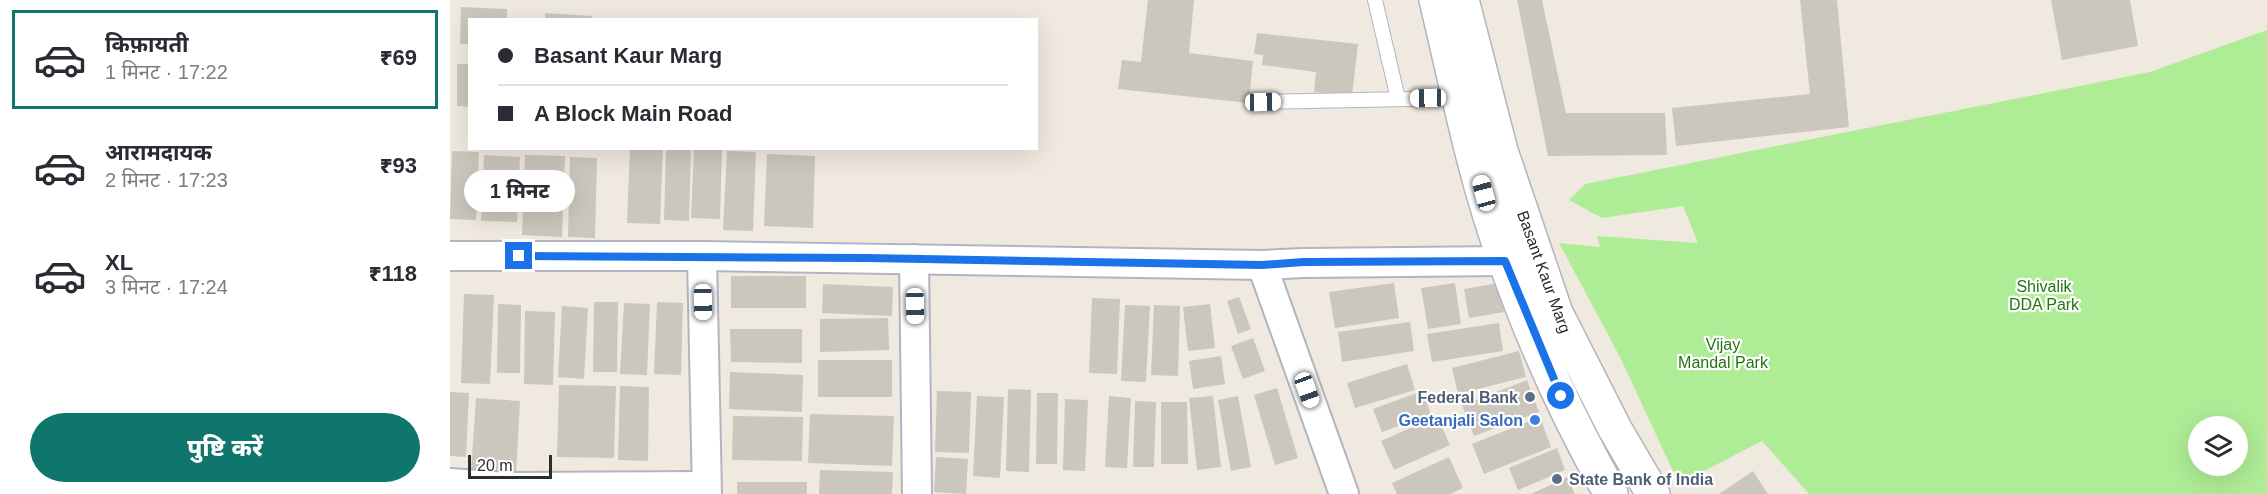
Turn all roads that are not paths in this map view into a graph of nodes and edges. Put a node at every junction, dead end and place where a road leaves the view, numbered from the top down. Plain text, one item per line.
1 (1375, 0) edge
2 (1436, 0) edge
3 (1462, 0) edge
4 (1460, 98) junction
5 (1398, 99) junction
6 (1263, 102) dead end
7 (450, 256) edge
8 (702, 256) junction
9 (914, 259) junction
10 (1505, 261) junction
11 (1262, 265) junction
12 (450, 483) edge
13 (507, 490) edge
14 (706, 490) edge
15 (917, 494) edge
16 (1344, 494) edge
17 (1611, 494) edge
18 (1653, 494) edge

1 - 5 lane
2 - 4 main road, Basant Kaur Marg
3 - 18 main road, Basant Kaur Marg
4 - 5 lane
4 - 10 main road, Basant Kaur Marg
5 - 6 lane
7 - 8 street
8 - 9 street
8 - 14 street
9 - 11 street
9 - 15 street
10 - 11 street
10 - 17 main road, Basant Kaur Marg
11 - 16 street
12 - 13 street
13 - 14 street

